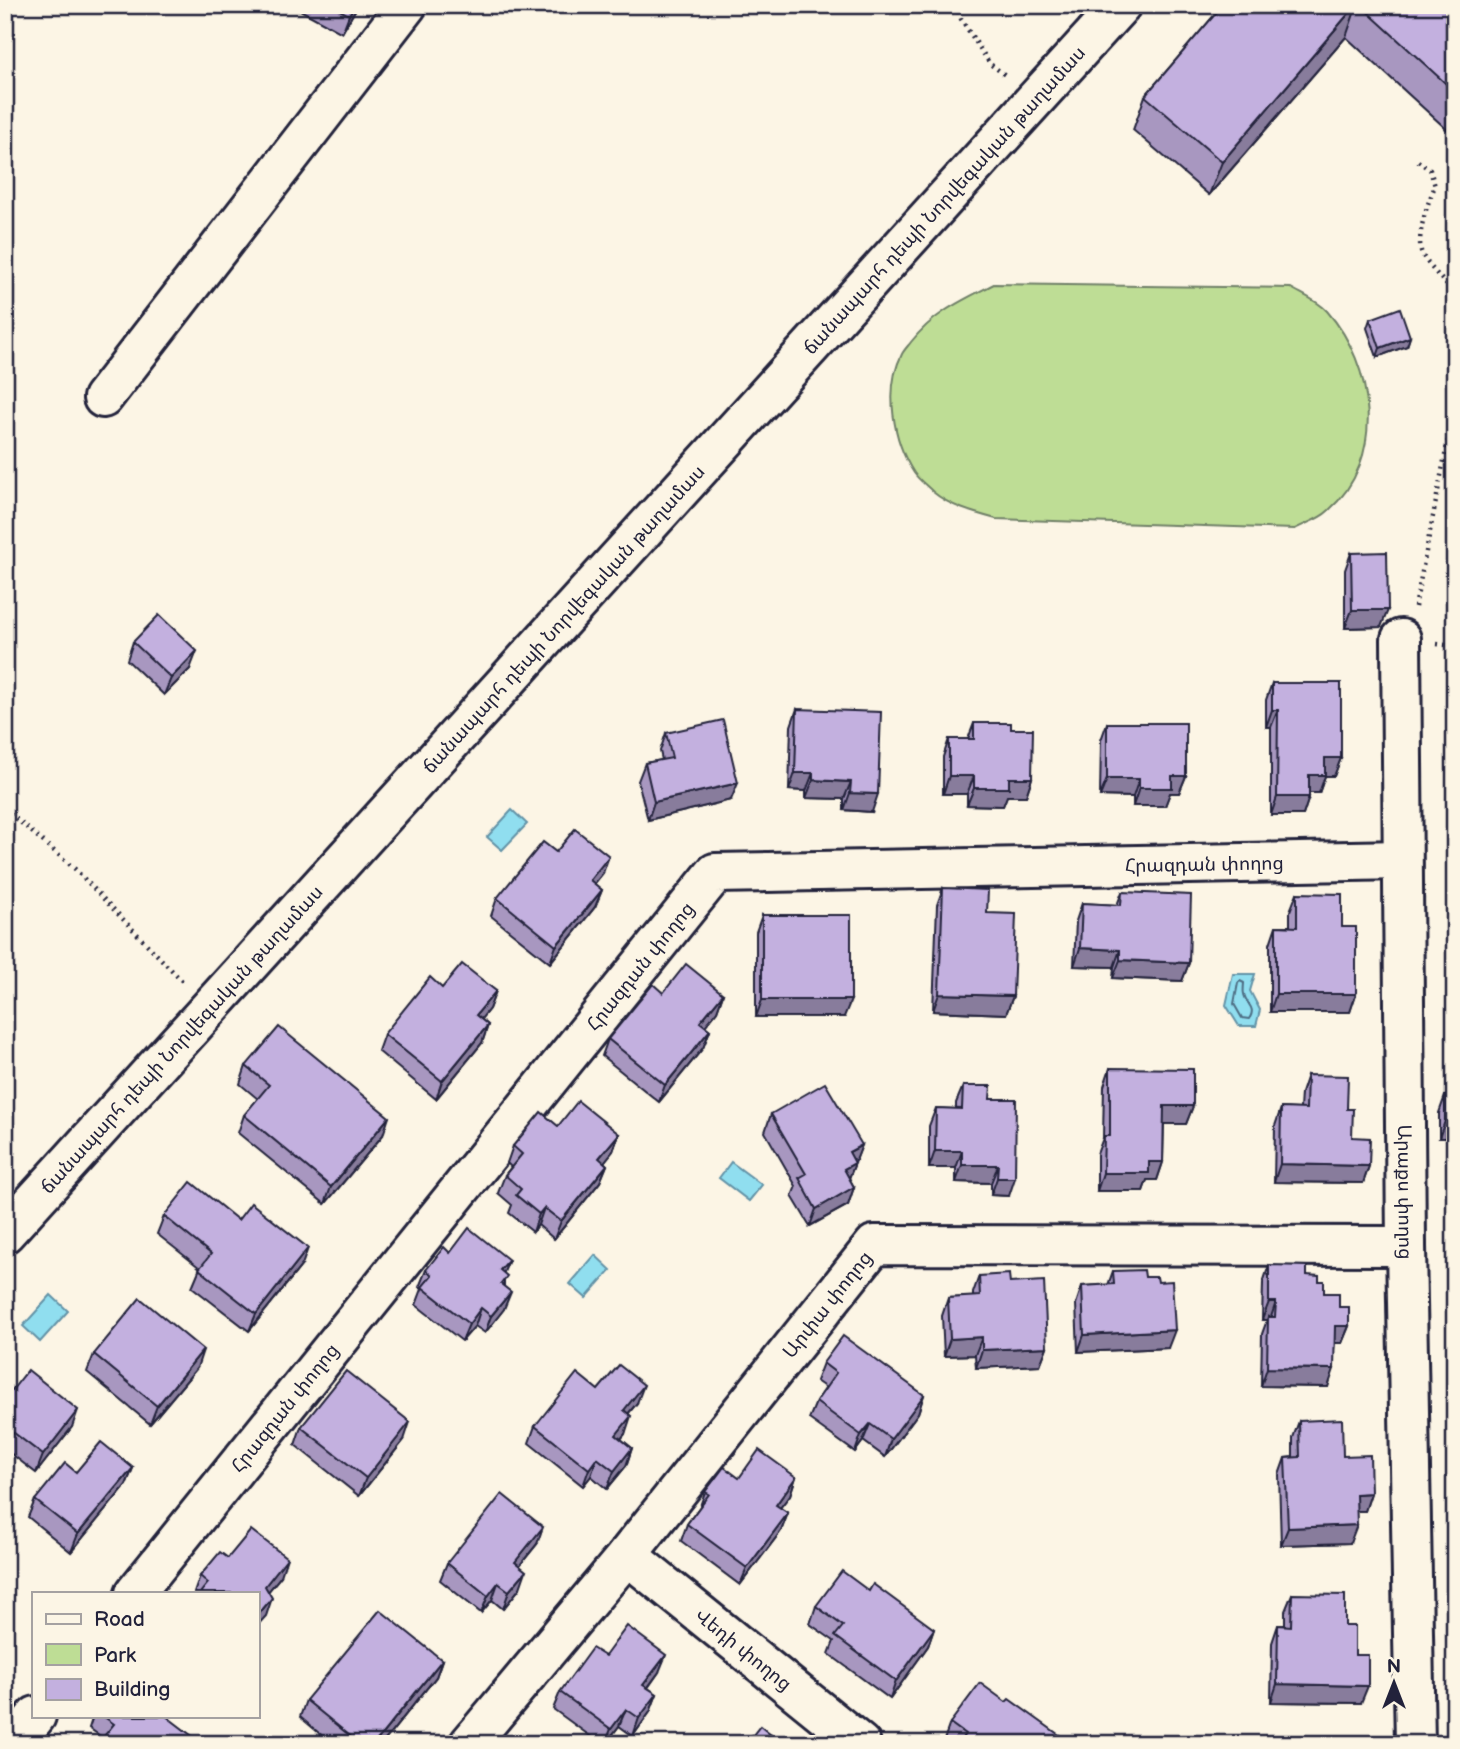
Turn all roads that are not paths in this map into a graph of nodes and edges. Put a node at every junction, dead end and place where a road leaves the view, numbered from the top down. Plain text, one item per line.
1 (407, 5) edge
2 (1121, 5) edge
3 (103, 398) dead end
4 (1401, 639) road end
5 (1402, 860) junction
6 (5, 1233) edge
7 (1406, 1246) junction
8 (627, 1555) junction
9 (136, 1592) edge
10 (34, 1718) edge
11 (14, 1744) edge
12 (470, 1744) edge
13 (861, 1744) edge
14 (1415, 1744) edge

1 - 3 street
2 - 6 street, ճանապարհ դեպի Նորվեգական թաղամաս
4 - 5 street, Արաքս փողոց
5 - 7 street, Արաքս փողոց
5 - 9 street, Հրազդան փողոց
7 - 8 street, Արփա փողոց
7 - 14 street, Արաքս փողոց
8 - 12 street, Արփա փողոց
8 - 13 street, Վեդի փողոց
10 - 11 street

